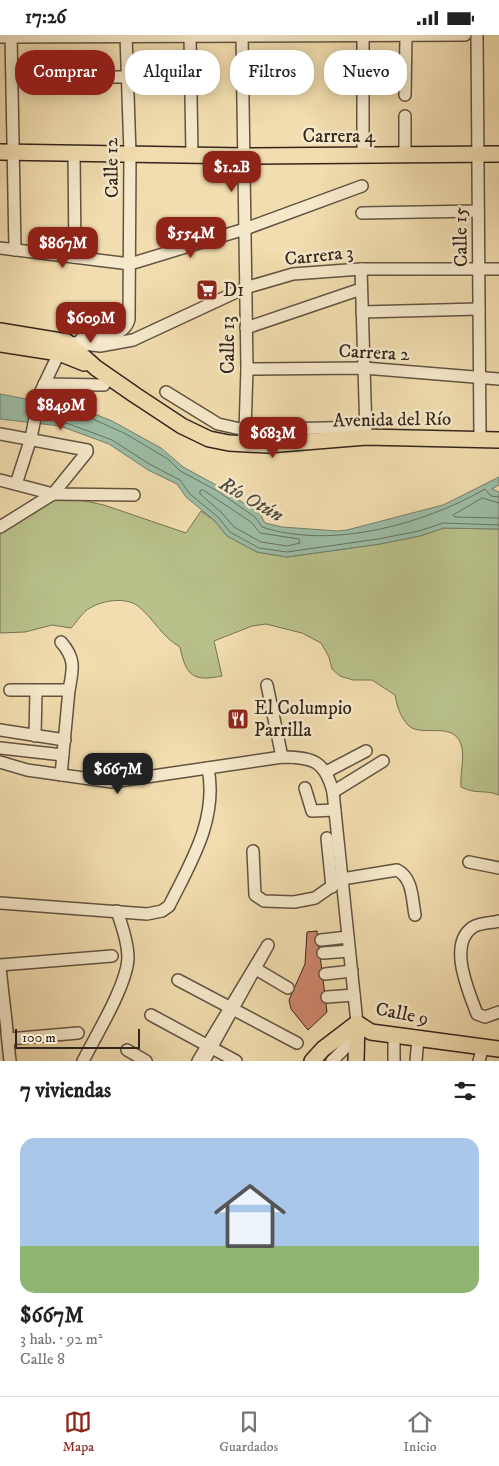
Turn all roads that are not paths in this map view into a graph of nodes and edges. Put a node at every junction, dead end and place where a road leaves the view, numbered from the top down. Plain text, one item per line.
1 (465, 35) edge
2 (477, 35) edge
3 (126, 36) edge
4 (190, 36) junction
5 (242, 36) edge
6 (363, 36) edge
7 (406, 36) edge
8 (8, 37) edge
9 (126, 50) edge
10 (406, 50) edge
11 (128, 95) edge
12 (405, 116) dead end
13 (7, 152) edge
14 (74, 153) junction
15 (130, 154) junction
16 (499, 154) edge
17 (192, 155) junction
18 (405, 155) junction
19 (478, 155) junction
20 (245, 156) junction
21 (363, 156) junction
22 (362, 186) dead end
23 (478, 211) junction
24 (362, 213) dead end
25 (244, 229) junction
26 (0, 248) edge
27 (15, 250) junction
28 (75, 257) junction
29 (130, 264) junction
30 (361, 269) junction
31 (499, 269) edge
32 (479, 270) junction
33 (245, 289) junction
34 (361, 289) junction
35 (479, 309) junction
36 (362, 312) junction
37 (246, 328) junction
38 (0, 331) edge
39 (0, 344) edge
40 (63, 347) junction
41 (364, 368) junction
42 (247, 369) junction
43 (480, 379) junction
44 (499, 379) edge
45 (104, 385) dead end
46 (42, 389) junction
47 (166, 392) dead end
48 (366, 432) junction
49 (31, 433) junction
50 (0, 434) edge
51 (243, 437) junction
52 (480, 439) junction
53 (499, 440) edge
54 (0, 479) edge
55 (16, 484) junction
56 (53, 494) junction
57 (134, 495) dead end
58 (0, 527) edge
59 (61, 642) dead end
60 (267, 685) dead end
61 (10, 690) dead end
62 (69, 690) junction
63 (36, 691) junction
64 (0, 730) edge
65 (35, 736) junction
66 (65, 740) junction
67 (0, 748) edge
68 (366, 751) dead end
69 (63, 755) junction
70 (282, 757) junction
71 (382, 761) dead end
72 (0, 762) edge
73 (208, 768) junction
74 (323, 768) junction
75 (0, 769) edge
76 (28, 770) junction
77 (61, 775) junction
78 (305, 788) dead end
79 (333, 792) junction
80 (335, 810) junction
81 (327, 838) dead end
82 (253, 851) dead end
83 (469, 862) dead end
84 (499, 868) edge
85 (342, 879) junction
86 (332, 887) junction
87 (0, 903) edge
88 (117, 911) junction
89 (414, 915) dead end
90 (499, 921) edge
91 (348, 937) junction
92 (321, 939) dead end
93 (350, 951) junction
94 (323, 953) dead end
95 (112, 956) dead end
96 (0, 966) edge
97 (256, 969) junction
98 (352, 971) junction
99 (325, 974) dead end
100 (178, 980) dead end
101 (288, 988) dead end
102 (354, 995) junction
103 (327, 997) dead end
104 (232, 1008) junction
105 (499, 1013) edge
106 (151, 1015) dead end
107 (357, 1023) junction
108 (5, 1033) edge
109 (78, 1033) dead end
110 (394, 1035) junction
111 (418, 1038) junction
112 (297, 1043) dead end
113 (209, 1046) junction
114 (499, 1049) edge
115 (127, 1050) dead end
116 (481, 1054) edge
117 (10, 1061) edge
118 (83, 1061) edge
119 (146, 1061) edge
120 (198, 1061) edge
121 (204, 1061) edge
122 (236, 1061) edge
123 (312, 1061) edge
124 (332, 1061) edge
125 (356, 1061) edge
126 (394, 1061) edge
127 (416, 1061) edge

1 - 7 street
2 - 19 street, Calle 15
3 - 4 street
3 - 8 street
3 - 9 street, Calle 12
4 - 5 street
4 - 17 street
5 - 6 street
5 - 20 street, Calle 13
6 - 7 street
6 - 21 street
7 - 10 street
8 - 13 street
11 - 15 street, Calle 12
12 - 18 street
13 - 14 main road, Carrera 4
13 - 27 street
14 - 15 main road, Carrera 4
14 - 28 street
15 - 17 main road, Carrera 4
15 - 29 street, Calle 12
16 - 19 main road, Carrera 4
17 - 20 main road, Carrera 4
18 - 19 main road, Carrera 4
18 - 21 main road, Carrera 4
19 - 23 street, Calle 15
20 - 21 main road, Carrera 4
20 - 25 street, Calle 13
22 - 25 street
23 - 24 street
23 - 32 street, Calle 15
25 - 29 street
25 - 33 street, Calle 13
26 - 27 street
27 - 28 street
28 - 29 street
29 - 40 street, Calle 12
30 - 32 street, Carrera 3
30 - 33 street, Carrera 3
30 - 34 street
31 - 32 street, Carrera 3
32 - 35 street, Calle 15
33 - 37 street, Calle 13
33 - 40 street, Carrera 3
34 - 36 street
34 - 37 street
35 - 36 street
35 - 43 street, Calle 15
36 - 41 street
37 - 42 street, Calle 13
38 - 40 main road
39 - 40 main road
40 - 46 street
40 - 51 main road, Avenida del Río
41 - 42 street, Carrera 2
41 - 43 street, Carrera 2
41 - 48 street
42 - 51 street, Calle 13
43 - 44 street, Carrera 2
43 - 52 street, Calle 15
45 - 46 street
46 - 49 street
47 - 51 street
48 - 51 main road, Avenida del Río
48 - 52 main road, Avenida del Río
49 - 50 street
49 - 55 street
49 - 56 street
52 - 53 main road, Avenida del Río
54 - 55 street
55 - 56 street
56 - 57 street
56 - 58 street
59 - 62 street
60 - 70 street
61 - 63 street
62 - 63 street
62 - 66 street
63 - 65 street
64 - 65 street
65 - 66 street
66 - 69 street
67 - 69 street
68 - 74 street
69 - 77 street
70 - 73 street
70 - 74 street
71 - 79 street
72 - 76 street
73 - 77 street
73 - 88 street
74 - 79 street
75 - 76 street
76 - 77 street
78 - 80 street
79 - 80 street
80 - 85 street
81 - 86 street
82 - 86 street
83 - 84 street
85 - 86 street
85 - 89 street
85 - 91 street
87 - 88 street
88 - 118 street
90 - 105 street
91 - 92 street
91 - 93 street
93 - 94 street
93 - 98 street
95 - 96 street
96 - 108 street
97 - 101 street
97 - 104 street
97 - 104 street
98 - 99 street
98 - 102 street
100 - 104 street
102 - 103 street
102 - 107 street
104 - 112 street
104 - 113 street
106 - 113 street
107 - 110 main road, Calle 9
107 - 123 main road, Calle 9
107 - 124 street
107 - 125 main road
108 - 109 street
108 - 117 street
110 - 111 main road, Calle 9
110 - 126 street
111 - 116 main road, Calle 9
111 - 127 street
113 - 120 street
113 - 121 street
113 - 122 street
114 - 116 main road, Calle 9
115 - 119 street

